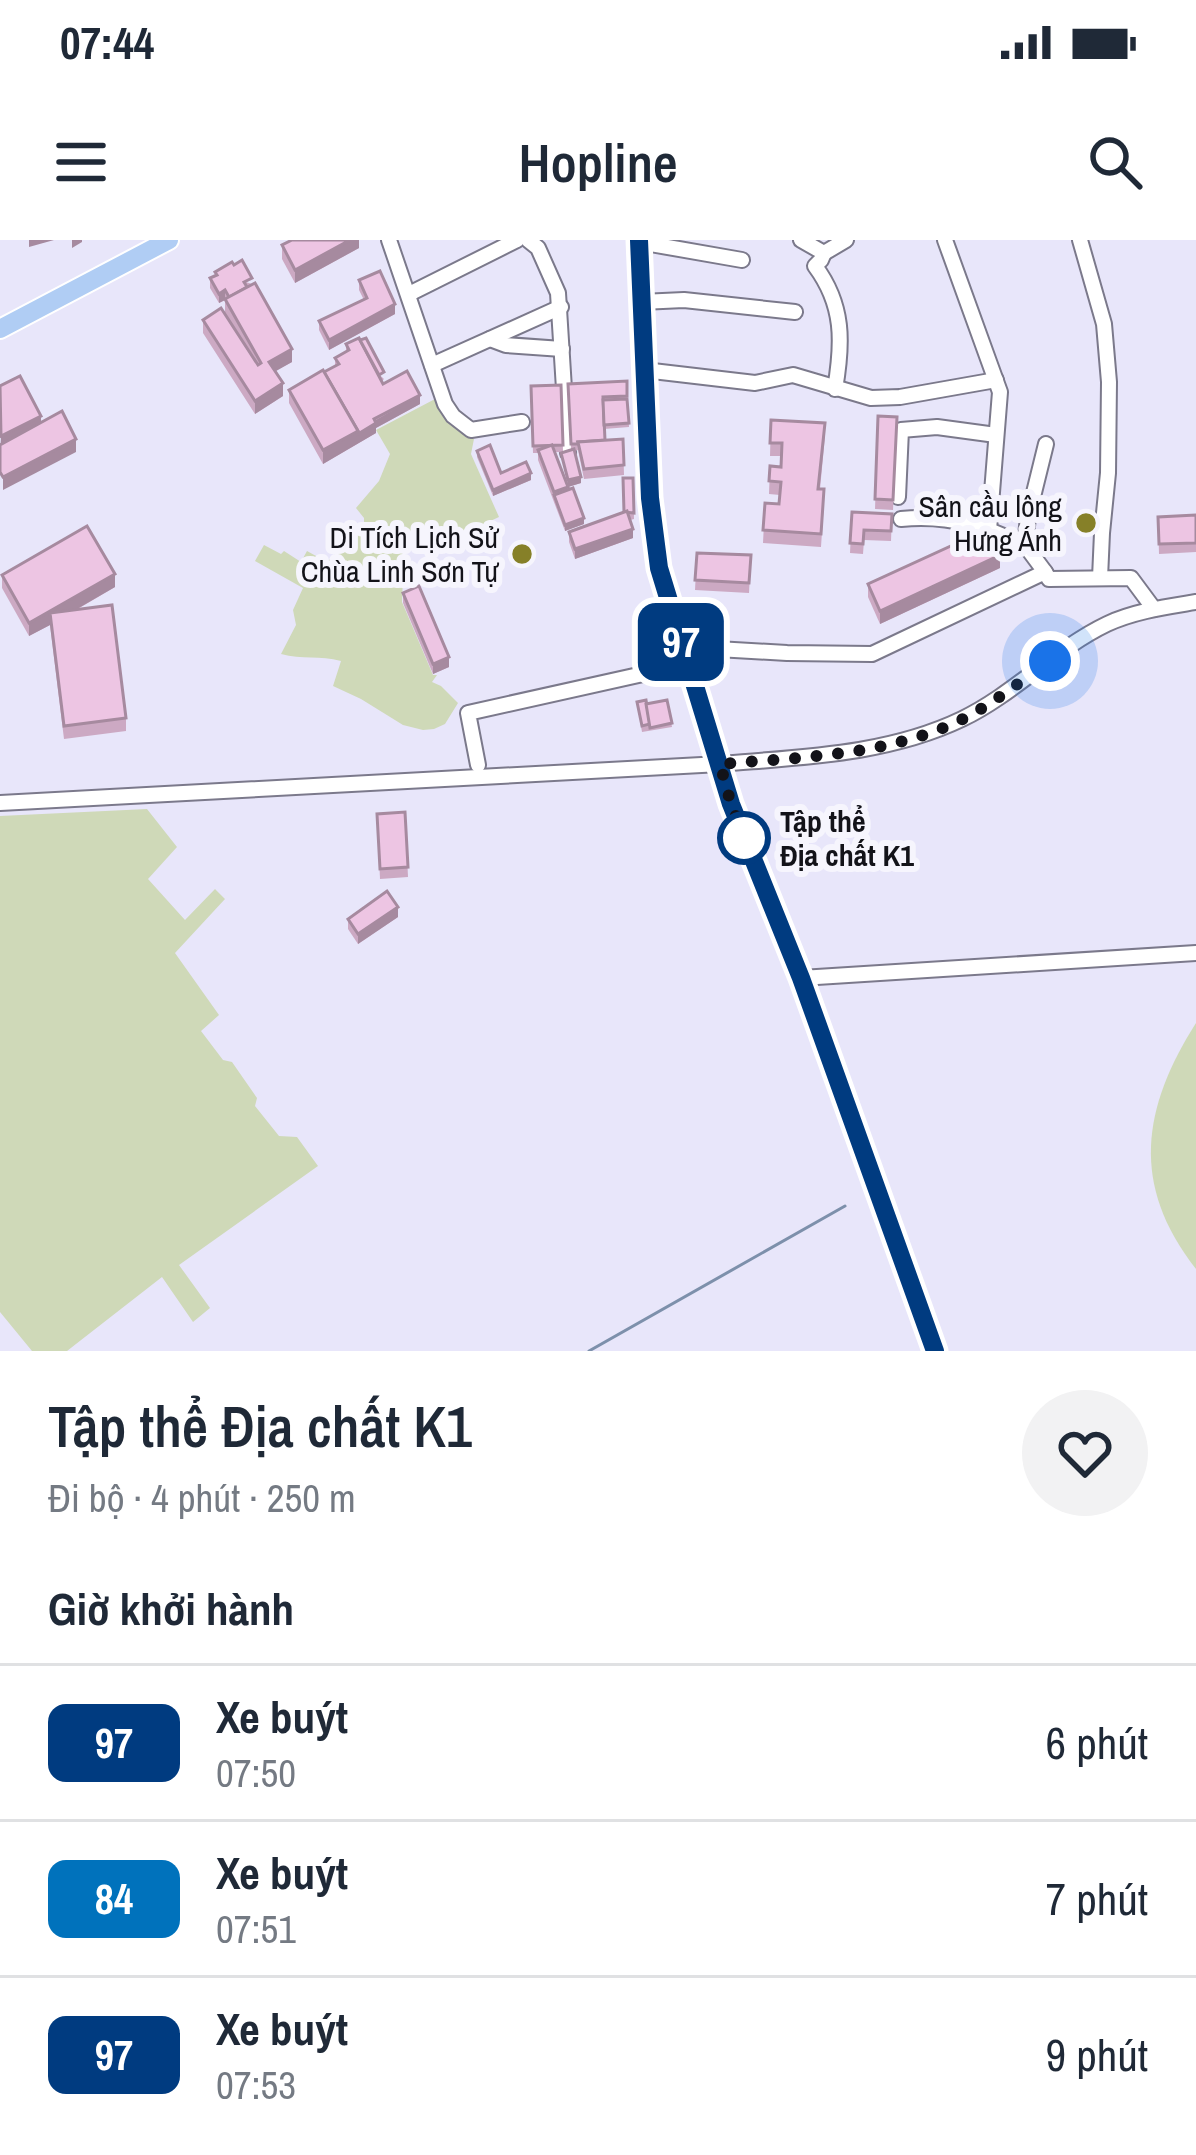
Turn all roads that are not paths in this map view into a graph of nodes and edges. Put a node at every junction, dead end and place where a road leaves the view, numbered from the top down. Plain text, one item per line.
1 (169, 240) edge
2 (389, 240) edge
3 (517, 240) edge
4 (528, 240) edge
5 (801, 240) edge
6 (846, 240) edge
7 (1080, 240) edge
8 (639, 241) edge
9 (952, 242) edge
10 (824, 253) junction
11 (742, 260) dead end
12 (409, 294) junction
13 (641, 302) junction
14 (561, 307) junction
15 (795, 312) dead end
16 (0, 329) edge
17 (490, 339) junction
18 (562, 349) junction
19 (432, 365) junction
20 (644, 370) junction
21 (996, 380) junction
22 (835, 389) junction
23 (522, 422) dead end
24 (996, 435) junction
25 (1046, 444) dead end
26 (568, 453) edge
27 (898, 497) edge
28 (901, 519) dead end
29 (989, 530) junction
30 (1025, 545) junction
31 (1045, 572) junction
32 (1100, 578) junction
33 (1196, 602) edge
34 (1154, 609) junction
35 (682, 647) junction
36 (688, 664) junction
37 (720, 764) junction
38 (478, 765) dead end
39 (0, 803) edge
40 (1196, 952) edge
41 (801, 978) junction
42 (935, 1351) edge

1 - 16 main road
2 - 12 street
3 - 12 street
4 - 14 street
5 - 10 street
6 - 10 street
7 - 32 street
8 - 11 street
8 - 13 street
9 - 21 street
10 - 22 street
12 - 19 street
13 - 15 street
13 - 20 street
14 - 17 street
14 - 18 street
17 - 18 street
17 - 19 street
18 - 26 street
19 - 23 street
20 - 22 street
20 - 35 street
21 - 22 street
21 - 24 street
24 - 27 street
24 - 29 street
25 - 30 street
28 - 29 street
29 - 30 street
30 - 31 street
31 - 32 street
31 - 35 street
32 - 34 street
33 - 34 street
34 - 37 street
35 - 36 street
36 - 37 street
36 - 38 street
37 - 39 street
37 - 41 street
40 - 41 street
41 - 42 street

